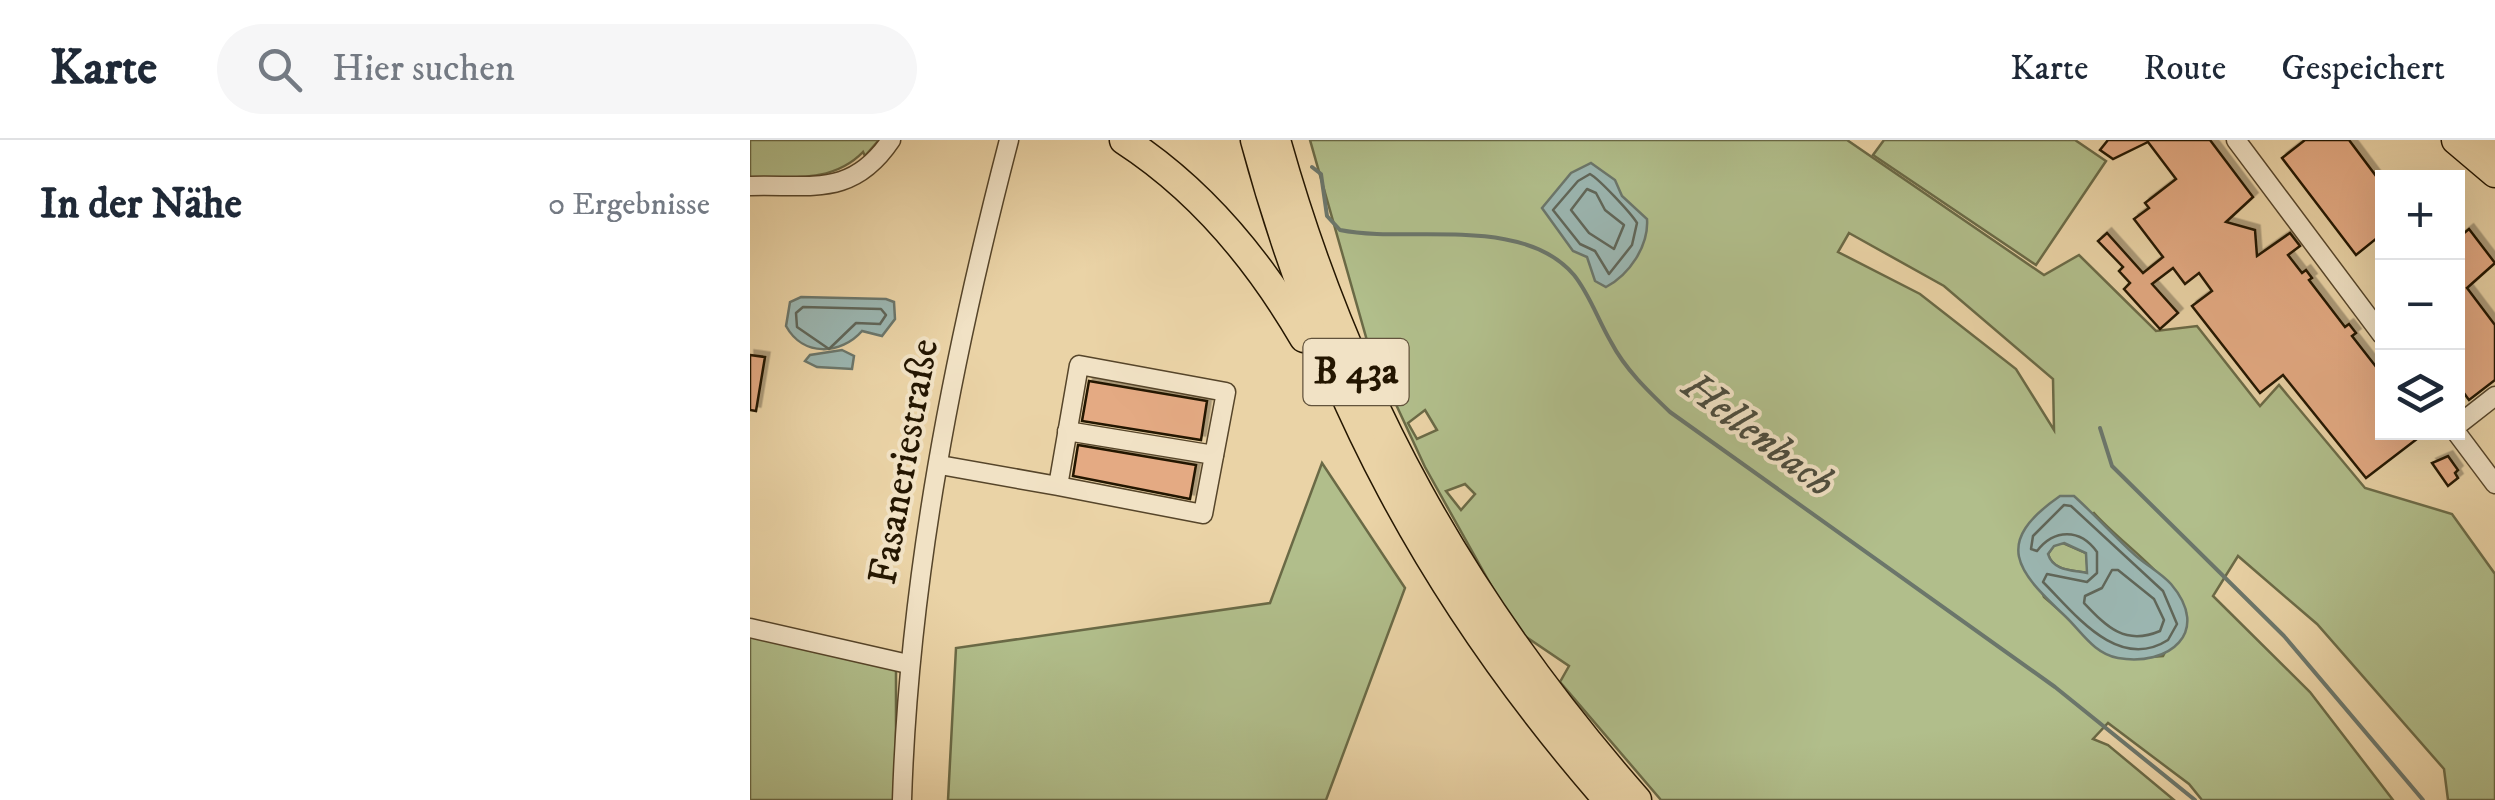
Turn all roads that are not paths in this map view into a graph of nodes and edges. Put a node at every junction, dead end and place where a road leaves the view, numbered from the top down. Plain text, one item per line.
1 (891, 140) edge
2 (1008, 140) edge
3 (1124, 140) edge
4 (1255, 140) edge
5 (1276, 140) edge
6 (1286, 140) edge
7 (2236, 140) edge
8 (2456, 140) edge
9 (1285, 172) junction
10 (2495, 173) edge
11 (750, 186) edge
12 (2375, 326) edge
13 (2495, 396) edge
14 (2465, 420) edge
15 (1068, 430) junction
16 (2462, 440) edge
17 (1368, 447) junction
18 (1214, 455) junction
19 (940, 466) junction
20 (2495, 484) edge
21 (1058, 486) junction
22 (750, 628) edge
23 (908, 664) junction
24 (902, 800) edge
25 (1608, 800) edge
26 (1637, 800) edge

1 - 11 street
2 - 19 street, Fasaneriestraße
3 - 17 highway
4 - 17 highway, B 43a
5 - 9 highway, B 43a
6 - 9 highway
7 - 12 street
8 - 10 highway
9 - 26 highway, B 43a
13 - 14 street
15 - 18 street
15 - 18 street
15 - 21 street
16 - 20 street
17 - 25 highway, B 43a
18 - 21 street
19 - 21 street
19 - 23 street, Fasaneriestraße
22 - 23 street
23 - 24 street, Fasaneriestraße

